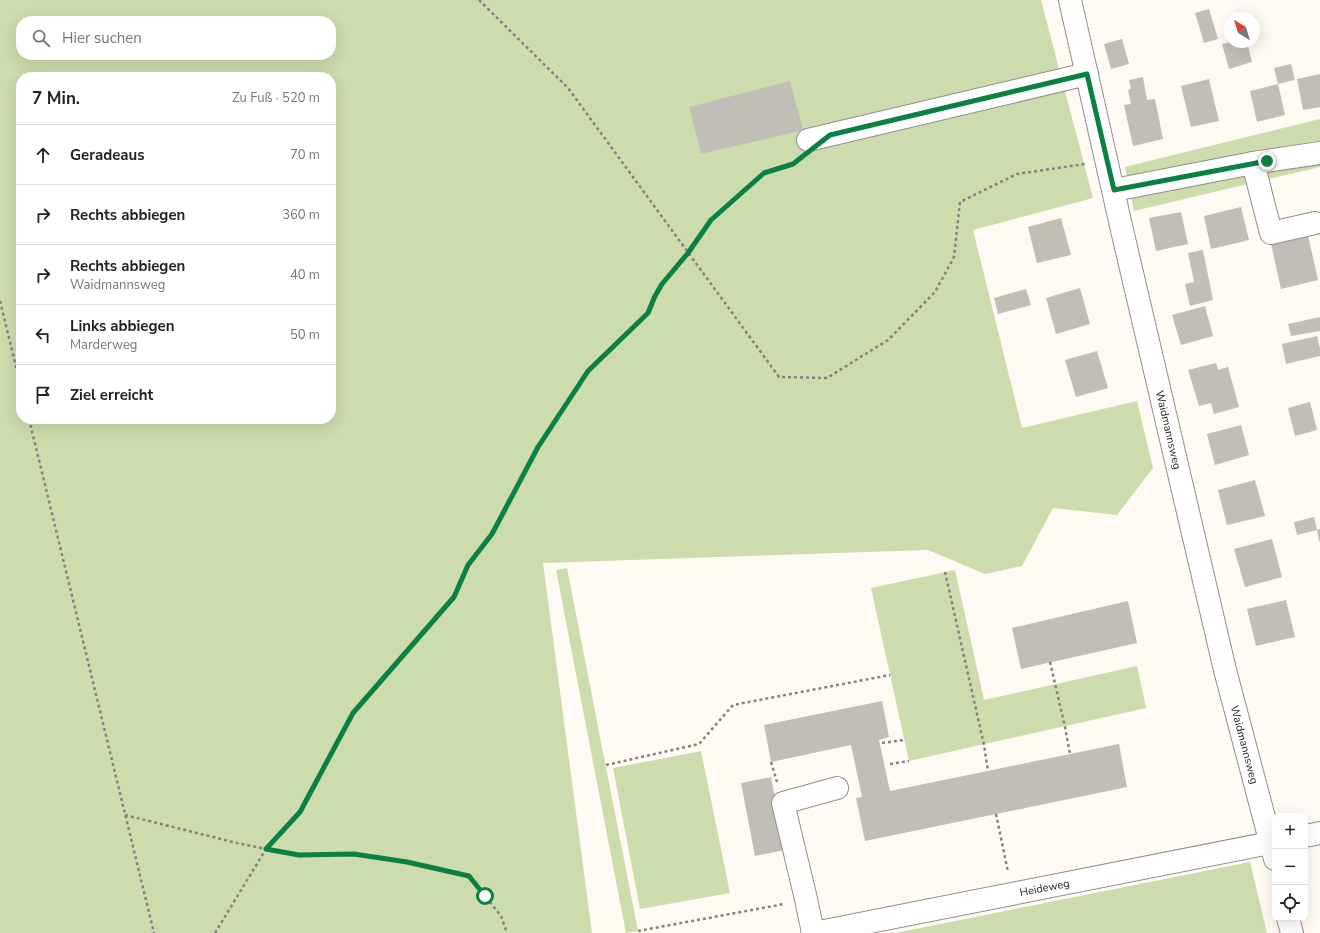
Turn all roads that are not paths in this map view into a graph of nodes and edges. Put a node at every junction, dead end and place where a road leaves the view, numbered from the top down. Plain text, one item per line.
1 (1070, 0) edge
2 (1087, 74) junction
3 (808, 140) dead end
4 (1320, 153) edge
5 (1254, 163) junction
6 (1114, 190) junction
7 (1315, 223) dead end
8 (837, 788) dead end
9 (1320, 833) edge
10 (1308, 835) edge
11 (1272, 841) edge
12 (1272, 848) edge
13 (1289, 921) edge
14 (814, 933) edge
15 (1292, 933) edge

1 - 2 street, Waidmannsweg
2 - 3 street
2 - 6 street, Waidmannsweg
4 - 5 street
5 - 6 street
5 - 7 street
6 - 11 street, Waidmannsweg
8 - 14 street
9 - 10 street
12 - 14 street, Heideweg
13 - 15 street

